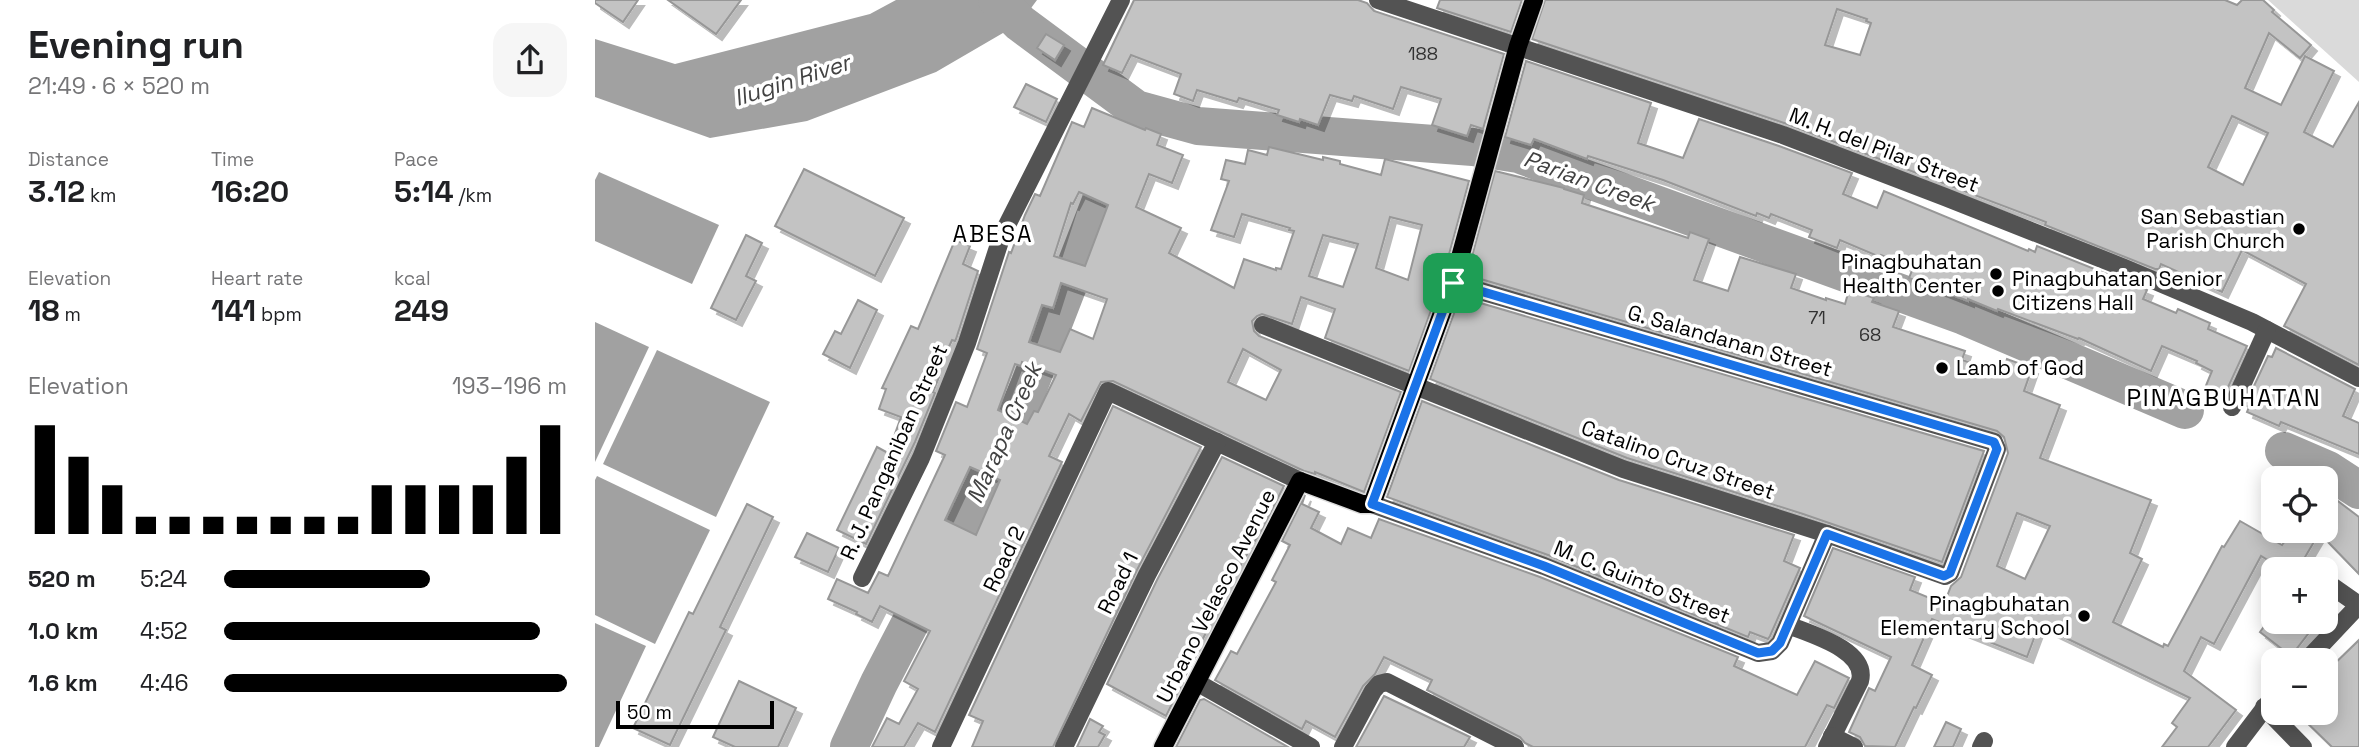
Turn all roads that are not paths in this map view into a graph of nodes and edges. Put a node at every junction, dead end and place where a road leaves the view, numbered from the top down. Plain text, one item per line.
1 (1121, 0) edge
2 (1378, 0) edge
3 (1534, 0) edge
4 (1518, 46) junction
5 (1453, 283) junction
6 (1263, 326) dead end
7 (2267, 330) junction
8 (2359, 378) edge
9 (1416, 388) junction
10 (2232, 407) dead end
11 (1217, 442) junction
12 (1994, 442) joint
13 (1300, 481) junction
14 (1372, 504) junction
15 (1827, 534) junction
16 (862, 578) dead end
17 (2338, 590) edge
18 (2359, 605) edge
19 (1788, 625) junction
20 (2318, 648) edge
21 (1198, 683) junction
22 (2261, 713) edge
23 (2286, 725) edge
24 (1830, 742) edge
25 (941, 747) edge
26 (1064, 747) edge
27 (1163, 747) edge
28 (1311, 747) edge
29 (1343, 747) edge
30 (1515, 747) edge
31 (1854, 747) edge
32 (2235, 747) edge
33 (2303, 747) edge

1 - 16 street, R. J. Panganiban Street
2 - 4 street, M. H. del Pilar Street
3 - 4 main road
4 - 5 main road
4 - 7 street, M. H. del Pilar Street
5 - 9 main road
5 - 12 street, G. Salandanan Street
6 - 9 street, Catalino Cruz Street
7 - 8 street, M. H. del Pilar Street
7 - 10 street
9 - 14 main road
9 - 15 street, Catalino Cruz Street
11 - 13 street
11 - 25 street, Road 2
11 - 26 street, Road 1
12 - 15 street, Catalino Cruz Street
13 - 14 main road, Urbano Velasco Avenue
13 - 21 main road, Urbano Velasco Avenue
14 - 19 street, M. C. Guinto Street
15 - 19 street, M. C. Guinto Street
17 - 18 street
18 - 20 street
19 - 24 street
21 - 27 main road, Urbano Velasco Avenue
21 - 28 street
22 - 32 street
23 - 33 street
24 - 31 street
29 - 30 street

